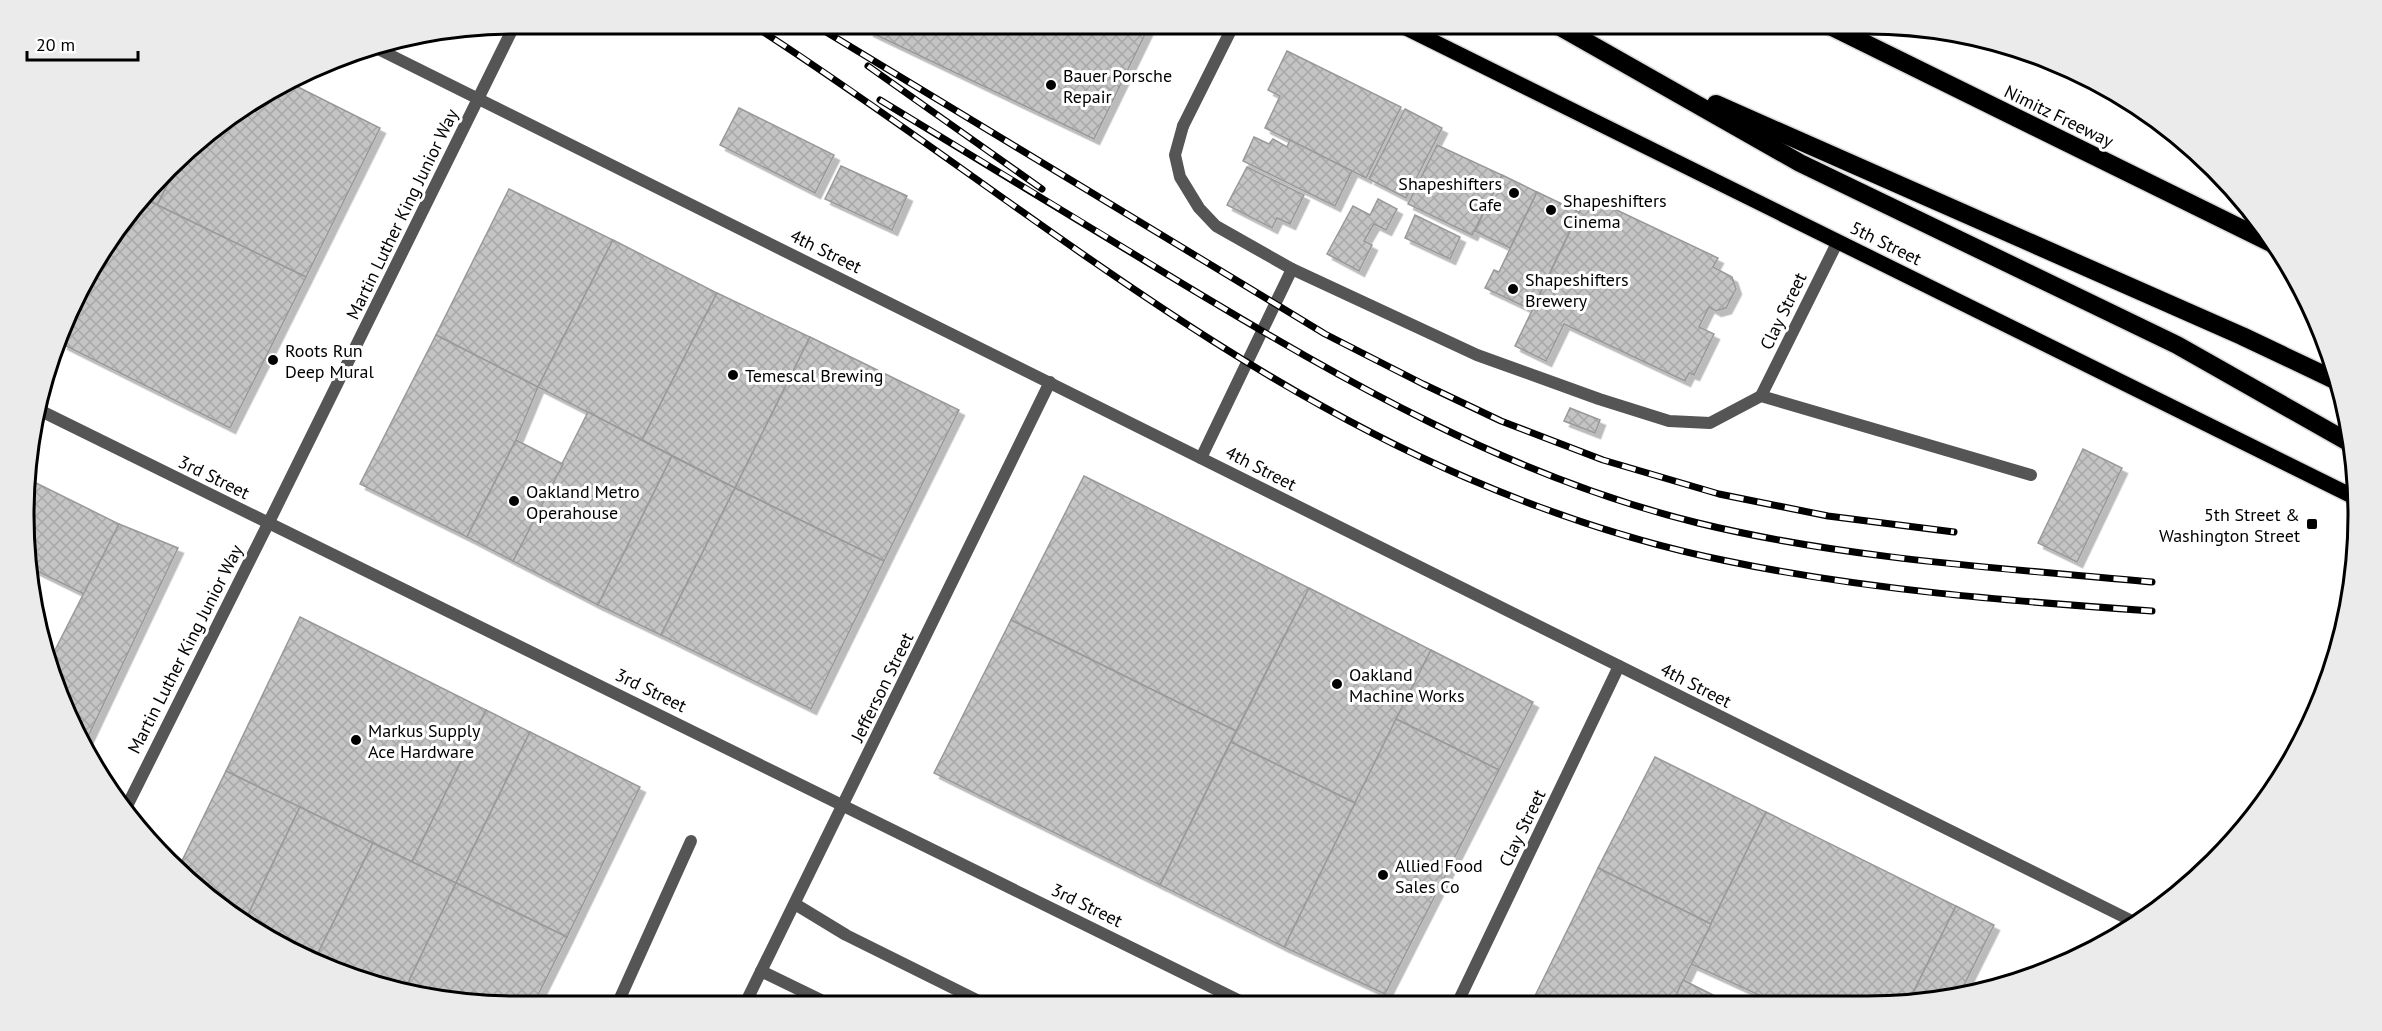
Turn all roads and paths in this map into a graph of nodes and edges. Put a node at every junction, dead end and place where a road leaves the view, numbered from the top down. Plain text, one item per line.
1 (510, 34) edge
2 (1229, 34) edge
3 (1418, 34) edge
4 (1573, 34) edge
5 (1846, 34) edge
6 (384, 53) edge
7 (1624, 63) junction
8 (478, 100) junction
9 (2259, 238) edge
10 (1838, 241) junction
11 (1292, 269) junction
12 (2327, 376) edge
13 (1050, 382) junction
14 (1761, 396) junction
15 (46, 413) edge
16 (2341, 438) edge
17 (1202, 458) junction
18 (2031, 475) dead end
19 (2347, 493) edge
20 (268, 524) junction
21 (1619, 666) junction
22 (129, 801) edge
23 (844, 805) junction
24 (691, 841) dead end
25 (795, 904) junction
26 (2128, 919) edge
27 (761, 971) junction
28 (621, 996) edge
29 (749, 996) edge
30 (812, 996) edge
31 (969, 996) edge
32 (1230, 996) edge
33 (1461, 996) edge

1 - 8 street, Martin Luther King Junior Way
2 - 11 street
3 - 10 main road, 5th Street
4 - 7 highway
5 - 9 highway, Nimitz Freeway
6 - 8 street, 4th Street
7 - 12 highway
7 - 16 highway
8 - 13 street, 4th Street
8 - 20 street, Martin Luther King Junior Way
10 - 14 street, Clay Street
10 - 19 main road, 5th Street
11 - 14 street
11 - 17 street
13 - 17 street, 4th Street
13 - 23 street, Jefferson Street
14 - 18 street
15 - 20 street, 3rd Street
17 - 21 street, 4th Street
20 - 22 street, Martin Luther King Junior Way
20 - 23 street, 3rd Street
21 - 26 street, 4th Street
21 - 33 street, Clay Street
23 - 25 street, Jefferson Street
23 - 32 street, 3rd Street
24 - 28 street
25 - 27 street, Jefferson Street
25 - 31 street
27 - 29 street, Jefferson Street
27 - 30 street

